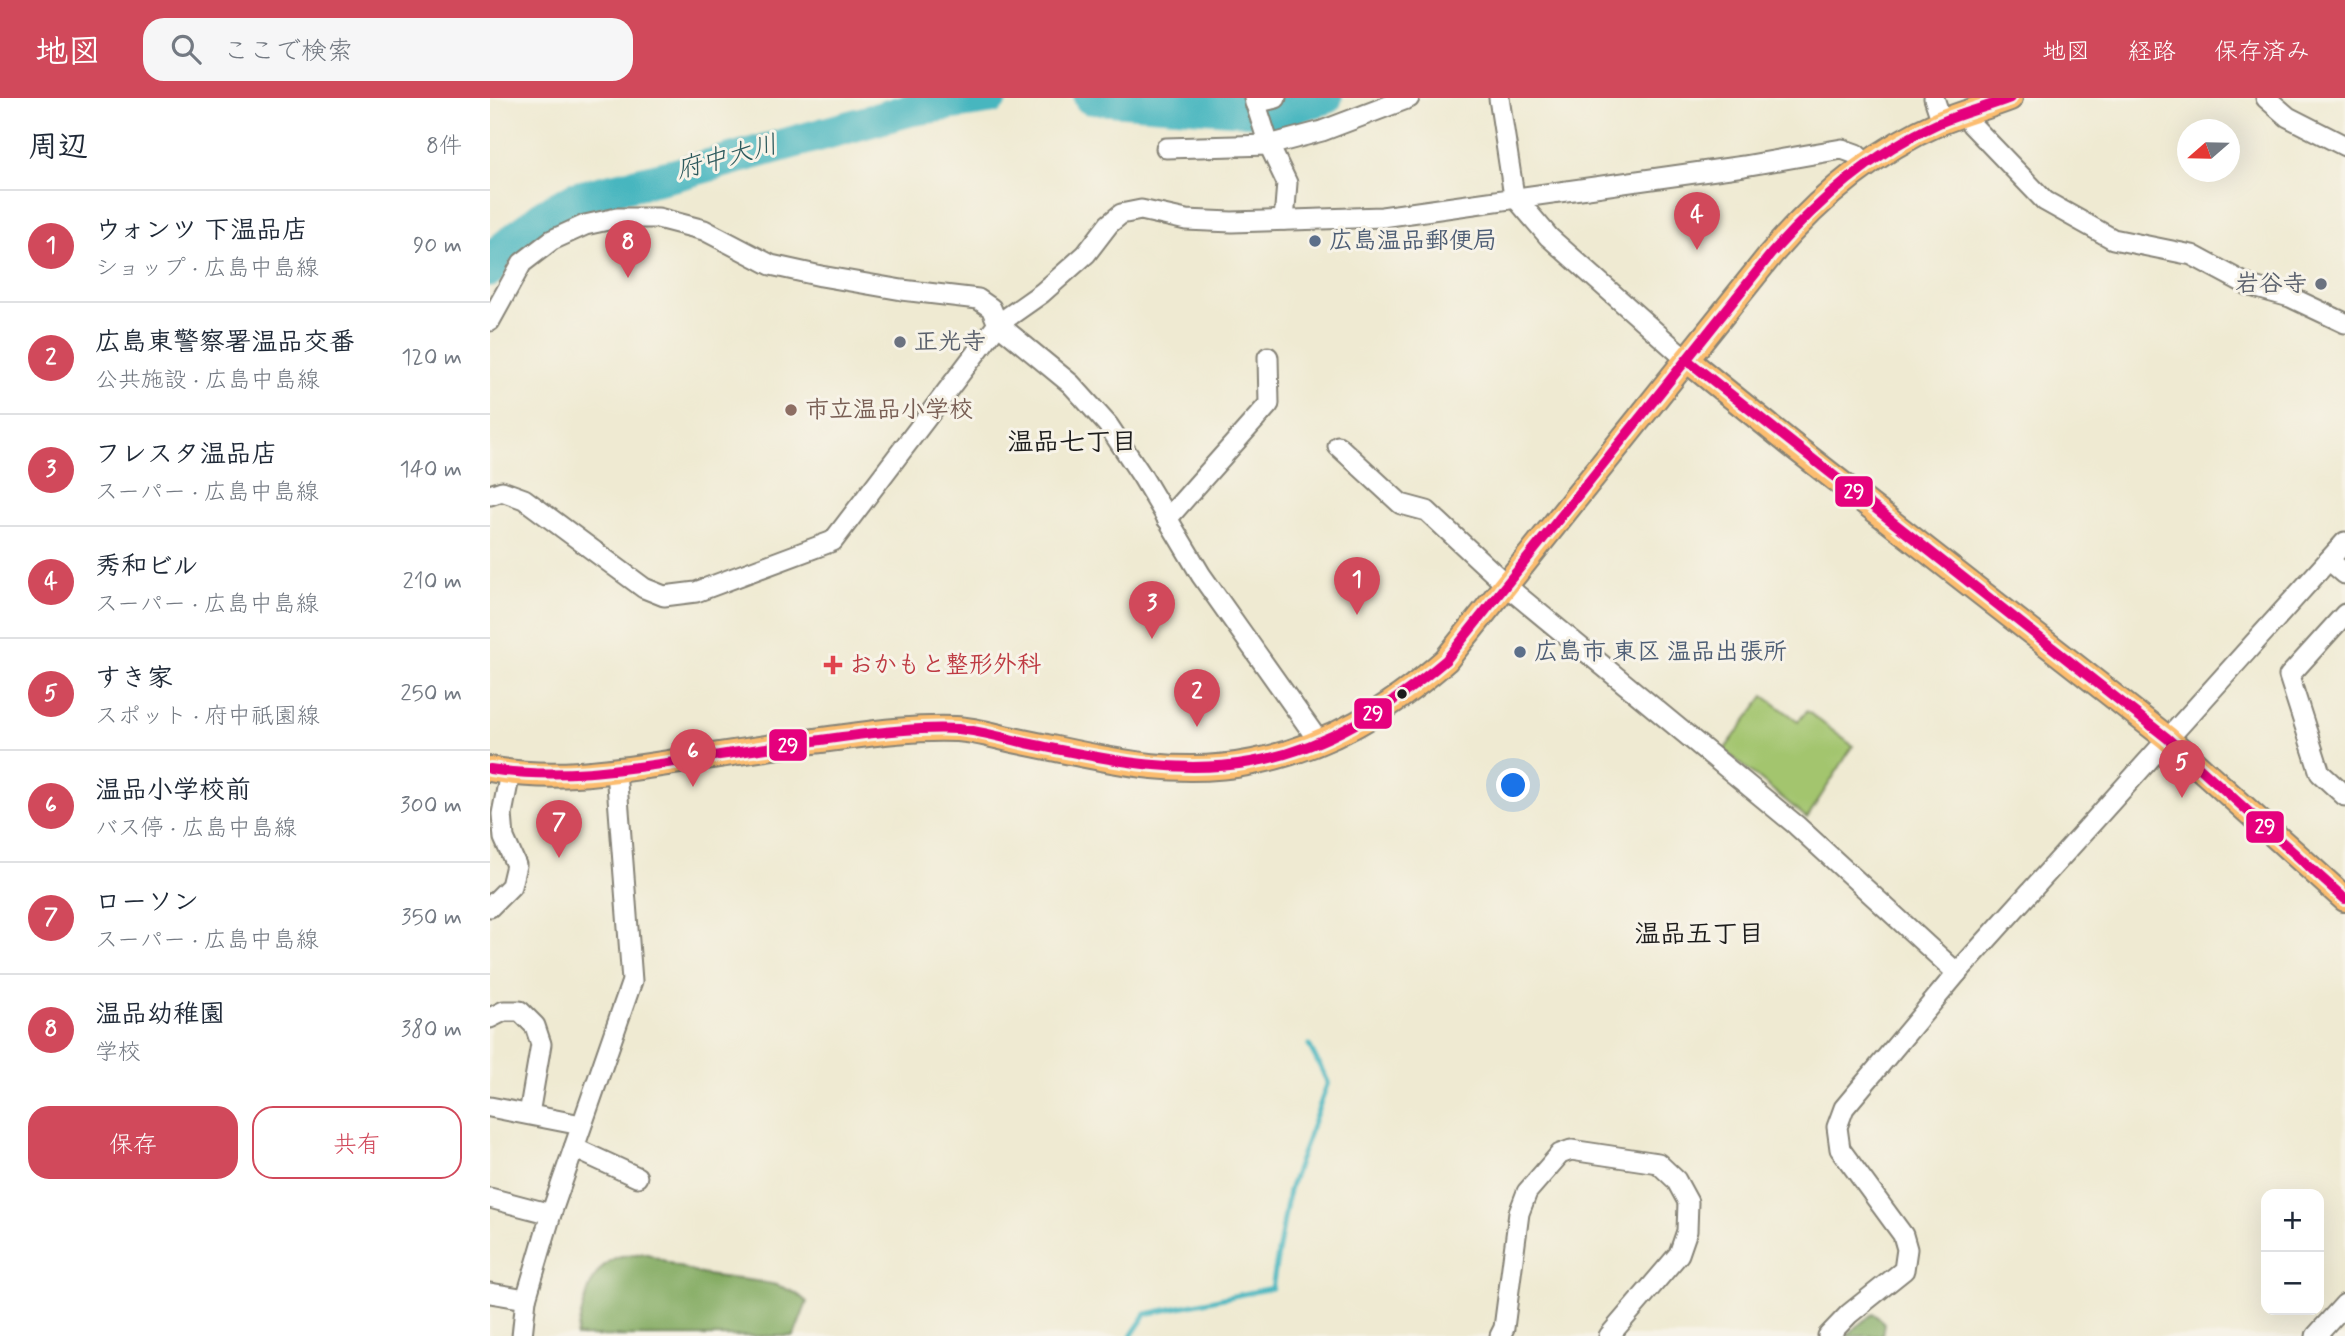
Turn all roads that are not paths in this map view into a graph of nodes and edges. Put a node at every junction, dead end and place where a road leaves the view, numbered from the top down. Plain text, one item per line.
1 (1276, 98) edge
2 (1409, 98) edge
3 (1499, 98) edge
4 (1934, 98) edge
5 (2010, 98) edge
6 (2266, 98) edge
7 (1254, 100) edge
8 (1969, 114) junction
9 (1942, 122) junction
10 (1269, 145) junction
11 (2345, 146) edge
12 (1166, 148) dead end
13 (1867, 164) junction
14 (1514, 197) junction
15 (1284, 220) junction
16 (490, 321) edge
17 (2345, 323) edge
18 (998, 324) junction
19 (1268, 357) dead end
20 (1687, 360) junction
21 (1338, 446) dead end
22 (490, 495) edge
23 (1167, 519) junction
24 (2345, 542) edge
25 (2329, 560) junction
26 (2345, 574) edge
27 (1506, 584) junction
28 (2345, 614) edge
29 (2167, 738) junction
30 (1320, 743) junction
31 (500, 771) edge
32 (616, 771) junction
33 (2345, 796) edge
34 (2345, 899) edge
35 (490, 907) edge
36 (1957, 973) junction
37 (490, 1018) edge
38 (490, 1107) edge
39 (529, 1114) junction
40 (582, 1125) junction
41 (574, 1148) junction
42 (637, 1177) dead end
43 (490, 1198) edge
44 (551, 1214) junction
45 (490, 1293) edge
46 (526, 1299) junction
47 (2345, 1304) edge
48 (522, 1336) edge
49 (1500, 1336) edge
50 (1609, 1336) edge
51 (1828, 1336) edge
52 (2316, 1336) edge

1 - 7 street
2 - 10 street
3 - 14 street
4 - 9 street
5 - 8 main road
6 - 11 street
7 - 10 street
8 - 9 main road
8 - 17 street
9 - 13 main road
10 - 12 street
10 - 15 street
13 - 14 street
13 - 20 main road
14 - 15 street
14 - 20 street
15 - 18 street
16 - 18 street
18 - 22 street
18 - 23 street
19 - 23 street
20 - 27 main road
20 - 29 main road
21 - 27 street
23 - 30 street
24 - 25 street
25 - 26 street
25 - 29 street
27 - 30 main road
27 - 36 street
28 - 33 street
29 - 34 main road
29 - 36 street
30 - 32 main road
31 - 32 main road
31 - 35 street
32 - 40 street
36 - 51 street
37 - 39 street
38 - 39 street
39 - 40 street
40 - 41 street
41 - 42 street
41 - 44 street
43 - 44 street
44 - 46 street
45 - 46 street
46 - 48 street
47 - 52 street
49 - 50 street

